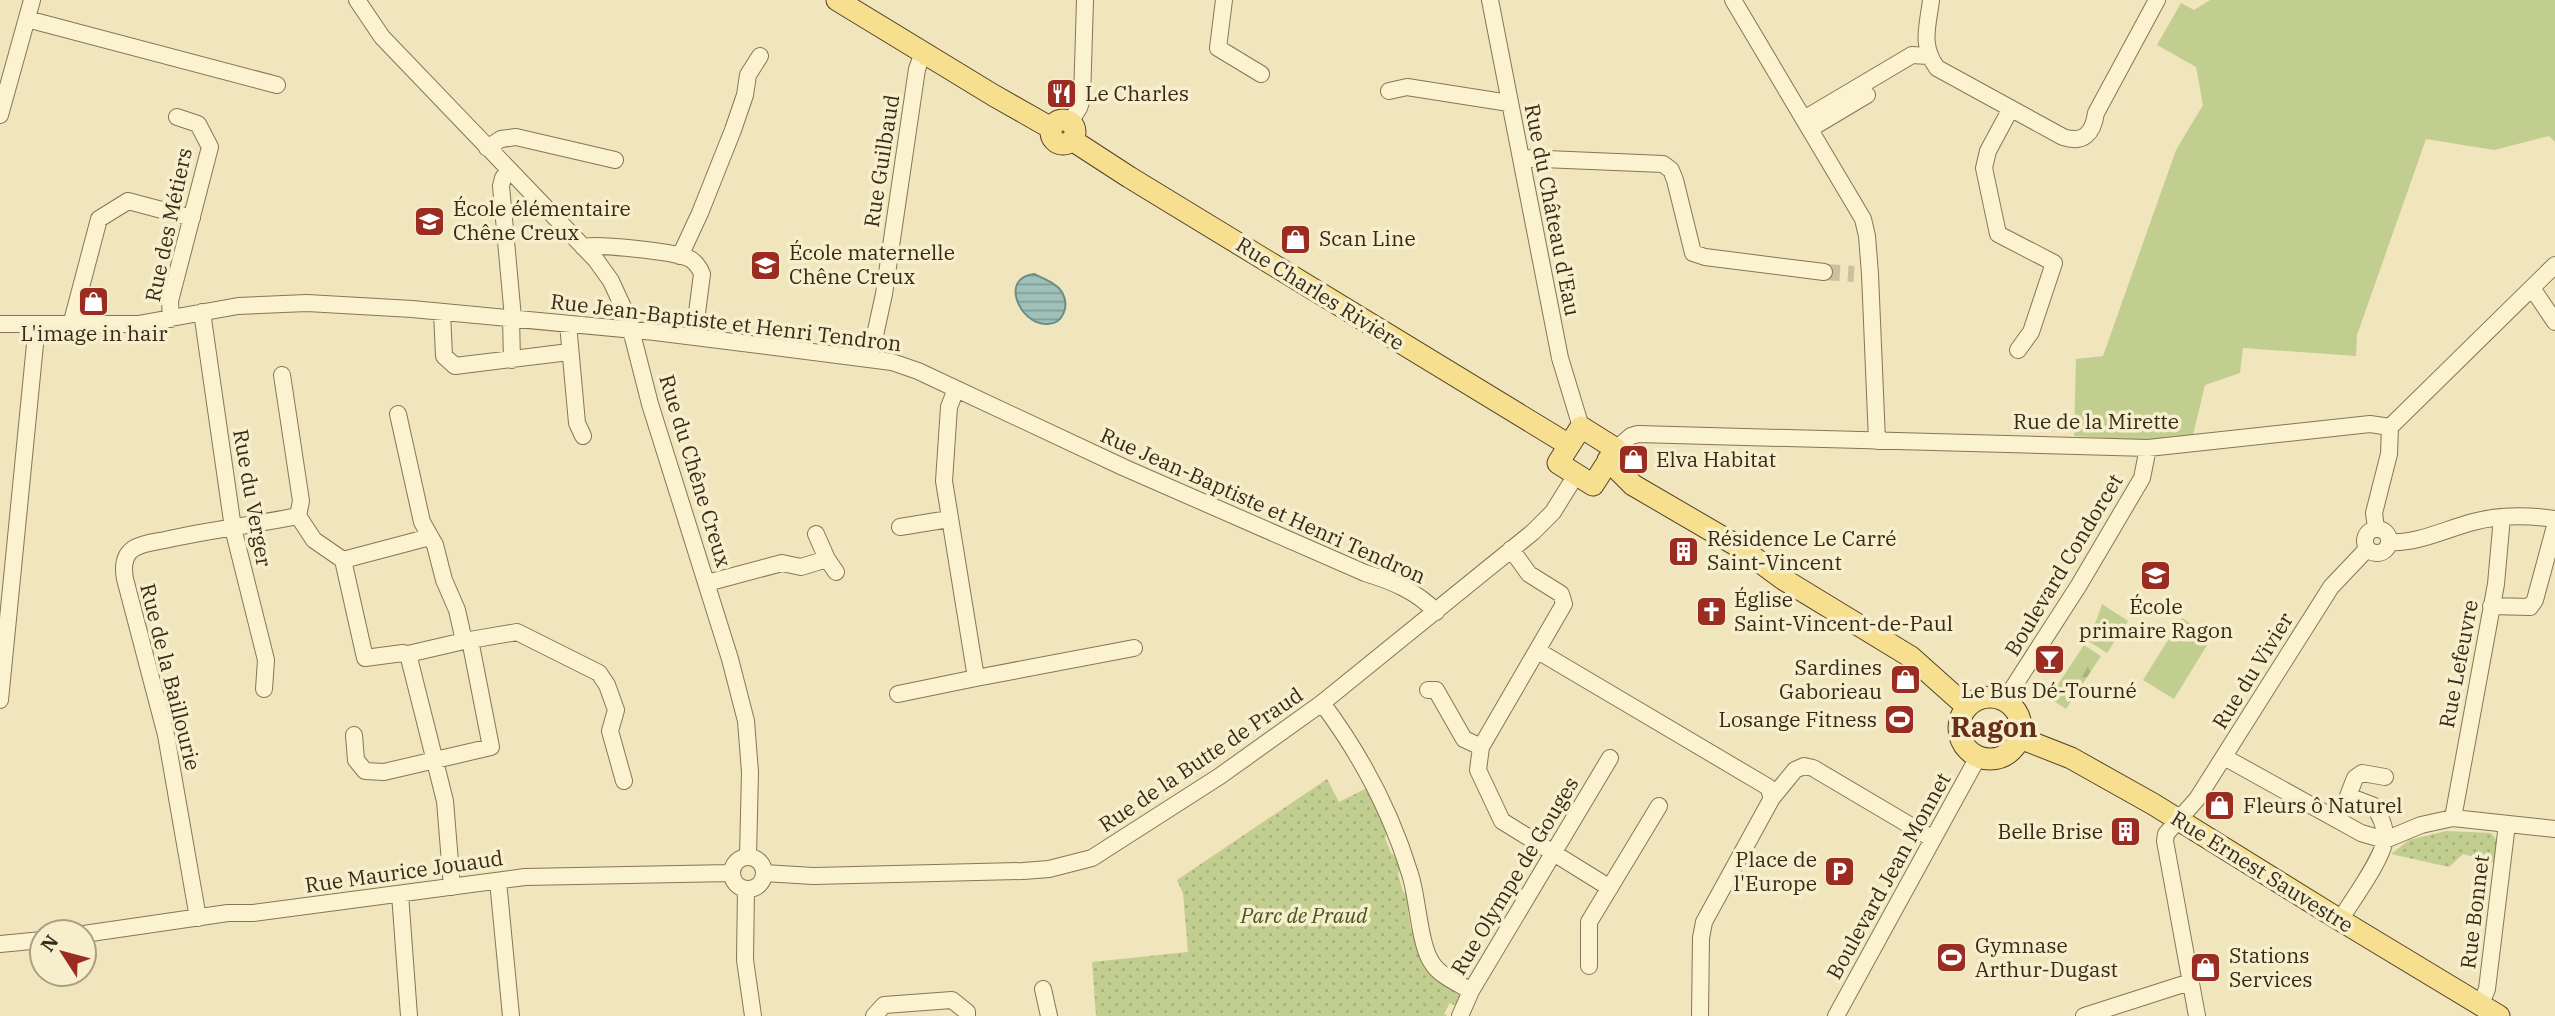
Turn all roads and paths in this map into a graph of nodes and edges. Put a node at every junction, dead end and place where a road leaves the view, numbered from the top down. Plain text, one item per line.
1 (32, 0) edge
2 (357, 0) edge
3 (837, 0) edge
4 (1085, 0) edge
5 (1224, 0) edge
6 (1490, 0) edge
7 (1733, 0) edge
8 (1931, 0) edge
9 (2157, 0) edge
10 (27, 19) junction
11 (923, 53) junction
12 (760, 56) dead end
13 (1928, 56) junction
14 (1261, 74) dead end
15 (277, 85) dead end
16 (4, 86) edge
17 (1389, 91) dead end
18 (1509, 103) junction
19 (2010, 110) junction
20 (0, 115) edge
21 (177, 117) dead end
22 (1807, 124) junction
23 (1065, 130) junction
24 (487, 148) junction
25 (1521, 158) junction
26 (615, 160) dead end
27 (509, 170) junction
28 (192, 218) junction
29 (583, 247) junction
30 (680, 256) junction
31 (2555, 265) edge
32 (1824, 272) tunnel mouth
33 (2532, 288) junction
34 (202, 312) junction
35 (442, 312) junction
36 (512, 318) junction
37 (171, 319) junction
38 (2555, 321) edge
39 (0, 324) edge
40 (37, 324) junction
41 (568, 324) junction
42 (71, 325) junction
43 (632, 331) junction
44 (694, 336) junction
45 (2018, 350) dead end
46 (569, 352) junction
47 (870, 358) junction
48 (512, 360) junction
49 (282, 375) dead end
50 (956, 389) junction
51 (398, 414) dead end
52 (1581, 427) junction
53 (2390, 427) junction
54 (583, 436) dead end
55 (1877, 441) junction
56 (1569, 445) junction
57 (2148, 448) junction
58 (1608, 462) junction
59 (1576, 475) junction
60 (298, 516) junction
61 (2502, 517) junction
62 (948, 519) junction
63 (2555, 519) edge
64 (2555, 526) edge
65 (900, 527) dead end
66 (233, 528) junction
67 (2376, 528) junction
68 (817, 534) dead end
69 (430, 537) junction
70 (2389, 542) junction
71 (2367, 549) junction
72 (1511, 550) junction
73 (343, 560) junction
74 (707, 583) junction
75 (2491, 606) junction
76 (1436, 612) junction
77 (467, 641) junction
78 (1134, 648) dead end
79 (1538, 651) junction
80 (408, 654) junction
81 (976, 678) junction
82 (264, 689) dead end
83 (1428, 690) dead end
84 (898, 694) dead end
85 (2006, 700) junction
86 (0, 701) edge
87 (1322, 703) junction
88 (1967, 707) junction
89 (354, 735) dead end
90 (2020, 738) junction
91 (1480, 747) junction
92 (1978, 757) junction
93 (2224, 757) junction
94 (1610, 758) dead end
95 (433, 761) junction
96 (2385, 777) dead end
97 (624, 781) dead end
98 (2348, 796) junction
99 (1772, 798) junction
100 (1659, 806) dead end
101 (2331, 816) junction
102 (2453, 818) junction
103 (2179, 820) junction
104 (2507, 824) junction
105 (2555, 829) edge
106 (1933, 839) junction
107 (2385, 840) junction
108 (1554, 854) junction
109 (748, 856) junction
110 (731, 873) junction
111 (764, 873) junction
112 (498, 881) junction
113 (452, 887) junction
114 (1610, 888) junction
115 (746, 889) junction
116 (400, 894) junction
117 (198, 918) junction
118 (2340, 920) junction
119 (98, 932) edge
120 (28, 941) edge
121 (0, 944) edge
122 (1589, 966) dead end
123 (2190, 982) junction
124 (1043, 989) dead end
125 (1471, 991) junction
126 (2481, 1004) junction
127 (409, 1016) edge
128 (511, 1016) edge
129 (753, 1016) edge
130 (874, 1016) edge
131 (967, 1016) edge
132 (1049, 1016) edge
133 (1460, 1016) edge
134 (1700, 1016) edge
135 (1836, 1016) edge
136 (2084, 1016) edge
137 (2197, 1016) edge
138 (2499, 1016) edge

1 - 10 street
2 - 24 street, Rue du Chêne Creux
3 - 11 main road, Rue Charles Rivière
4 - 23 street
5 - 14 street
6 - 18 street, Rue du Château d'Eau
7 - 22 street
8 - 13 street
9 - 19 street
10 - 15 street
10 - 16 street
11 - 23 main road, Rue Charles Rivière
11 - 47 street, Rue Guilbaud
12 - 30 street
13 - 19 street
13 - 22 street
16 - 20 street
17 - 18 street
18 - 25 street, Rue du Château d'Eau
19 - 45 street
21 - 28 street, Rue des Métiers
22 - 55 street
23 - 56 main road, Rue Charles Rivière
24 - 26 street
24 - 27 street, Rue du Chêne Creux
25 - 32 street
25 - 52 street, Rue du Château d'Eau
27 - 29 street, Rue du Chêne Creux
27 - 36 street
28 - 37 street, Rue des Métiers
28 - 42 street
29 - 30 street
29 - 43 street, Rue du Chêne Creux
30 - 44 street
31 - 33 street
33 - 38 street
33 - 53 street
34 - 35 street, Rue Jean-Baptiste et Henri Tendron
34 - 37 street, Rue Jean-Baptiste et Henri Tendron
34 - 66 street, Rue du Verger
35 - 36 street, Rue Jean-Baptiste et Henri Tendron
35 - 48 street
36 - 41 street, Rue Jean-Baptiste et Henri Tendron
36 - 48 street
37 - 42 street, Rue Jean-Baptiste et Henri Tendron
39 - 40 street, Rue Jean-Baptiste et Henri Tendron
40 - 42 street, Rue Jean-Baptiste et Henri Tendron
40 - 86 street
41 - 43 street, Rue Jean-Baptiste et Henri Tendron
41 - 46 street
43 - 44 street, Rue Jean-Baptiste et Henri Tendron
43 - 74 street, Rue du Chêne Creux
44 - 47 street, Rue Jean-Baptiste et Henri Tendron
46 - 48 street
46 - 54 street
47 - 50 street, Rue Jean-Baptiste et Henri Tendron
49 - 60 street
50 - 62 street
50 - 76 street, Rue Jean-Baptiste et Henri Tendron
51 - 69 street
52 - 56 main road
52 - 58 main road
53 - 57 street, Rue de la Mirette
53 - 67 street
55 - 57 street, Rue de la Mirette
55 - 58 street, Rue de la Mirette
56 - 59 main road
57 - 85 street, Boulevard Condorcet
58 - 59 main road
58 - 88 main road
59 - 72 street, Rue de la Butte de Praud
60 - 66 street
60 - 73 street
61 - 63 street
61 - 70 street
61 - 75 street, Rue Lefeuvre
62 - 65 street
62 - 81 street
64 - 75 street
66 - 82 street, Rue du Verger
66 - 117 street, Rue de la Baillourie
67 - 70 street
67 - 71 street
68 - 74 street
69 - 73 street
69 - 77 street
70 - 71 street
71 - 93 street, Rue du Vivier
72 - 76 street, Rue de la Butte de Praud
72 - 79 street
73 - 80 street
74 - 109 street, Rue du Chêne Creux
75 - 102 street, Rue Lefeuvre
76 - 87 street, Rue de la Butte de Praud
77 - 80 street
77 - 95 street
77 - 97 street
78 - 81 street
79 - 91 street
79 - 99 street
80 - 95 street
81 - 84 street
83 - 91 street
85 - 88 main road
85 - 90 main road
87 - 111 street, Rue de la Butte de Praud
87 - 125 street
88 - 92 main road
89 - 95 street
90 - 92 main road
90 - 103 main road, Rue Ernest Sauvestre
91 - 108 street
92 - 106 street, Boulevard Jean Monnet
93 - 101 street
93 - 103 street, Rue du Vivier
94 - 108 street, Rue Olympe de Gouges
95 - 113 street
96 - 98 street
98 - 101 street
98 - 107 street
99 - 106 street
99 - 134 street
100 - 114 street
101 - 107 street
102 - 104 street
102 - 107 street
103 - 118 main road, Rue Ernest Sauvestre
103 - 123 street, Rue du Vivier
104 - 105 street
104 - 126 street, Rue Bonnet
106 - 135 street, Boulevard Jean Monnet
107 - 118 street
108 - 114 street
108 - 125 street, Rue Olympe de Gouges
109 - 110 street
109 - 111 street
110 - 112 street, Rue Maurice Jouaud
110 - 115 street
111 - 115 street
112 - 113 street, Rue Maurice Jouaud
112 - 128 street
113 - 116 street, Rue Maurice Jouaud
114 - 122 street
115 - 129 street
116 - 117 street, Rue Maurice Jouaud
116 - 127 street
117 - 119 street, Rue Maurice Jouaud
118 - 126 main road, Rue Ernest Sauvestre
120 - 121 street
123 - 136 street
123 - 137 street, Rue du Vivier
124 - 132 street
125 - 133 street, Rue Olympe de Gouges
126 - 138 main road, Rue Ernest Sauvestre
130 - 131 street

